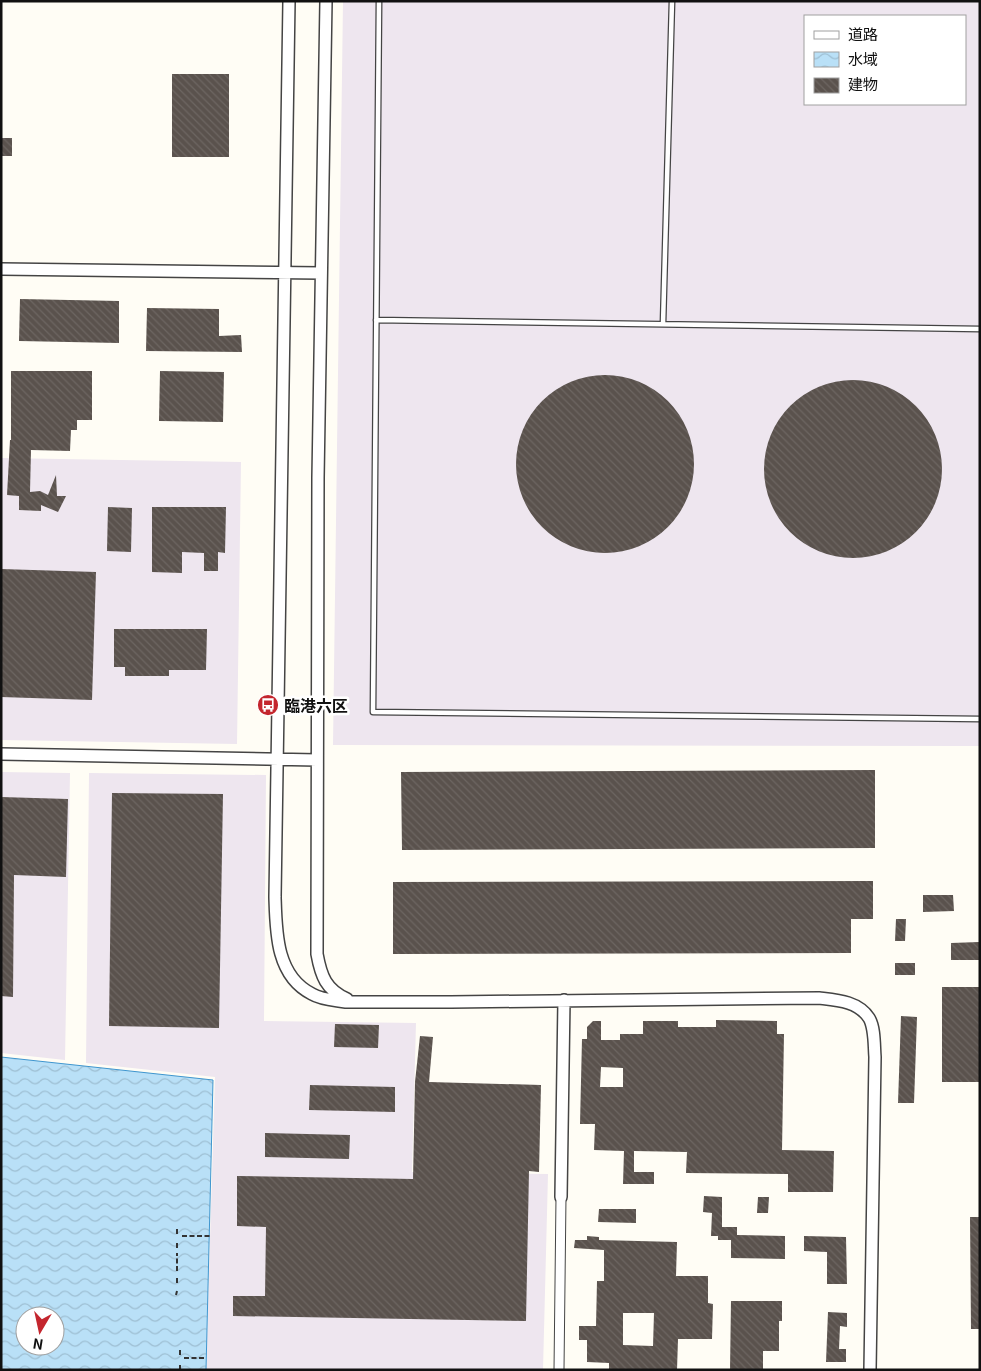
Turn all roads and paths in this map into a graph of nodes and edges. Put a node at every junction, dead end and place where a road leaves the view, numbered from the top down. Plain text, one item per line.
1 (289, 1) edge
2 (326, 1) edge
3 (379, 1) edge
4 (672, 1) edge
5 (1, 269) edge
6 (285, 272) junction
7 (321, 273) junction
8 (376, 320) junction
9 (663, 324) junction
10 (980, 329) edge
11 (980, 719) edge
12 (1, 754) edge
13 (277, 759) junction
14 (317, 760) junction
15 (564, 1000) junction
16 (354, 1002) junction
17 (561, 1197) joint
18 (177, 1229) dead end
19 (177, 1234) dead end
20 (182, 1236) dead end
21 (211, 1236) dead end
22 (177, 1242) dead end
23 (177, 1248) dead end
24 (177, 1253) dead end
25 (177, 1271) dead end
26 (177, 1276) dead end
27 (177, 1283) dead end
28 (176, 1291) dead end
29 (176, 1295) dead end
30 (180, 1350) dead end
31 (180, 1355) dead end
32 (184, 1358) dead end
33 (206, 1358) dead end
34 (180, 1363) dead end
35 (180, 1370) edge
36 (559, 1370) edge
37 (870, 1370) edge

1 - 6 street
2 - 7 street
3 - 8 lane
4 - 9 lane
5 - 6 street
6 - 7 street
6 - 13 street
7 - 14 street
8 - 9 lane
8 - 11 lane
9 - 10 lane
12 - 13 street
13 - 14 street
13 - 16 street
14 - 16 street
15 - 16 street
15 - 17 street
15 - 37 street
17 - 36 street
18 - 19 path
20 - 21 path
22 - 23 path
24 - 25 path
26 - 27 path
28 - 29 path
30 - 31 path
32 - 33 path
34 - 35 path

